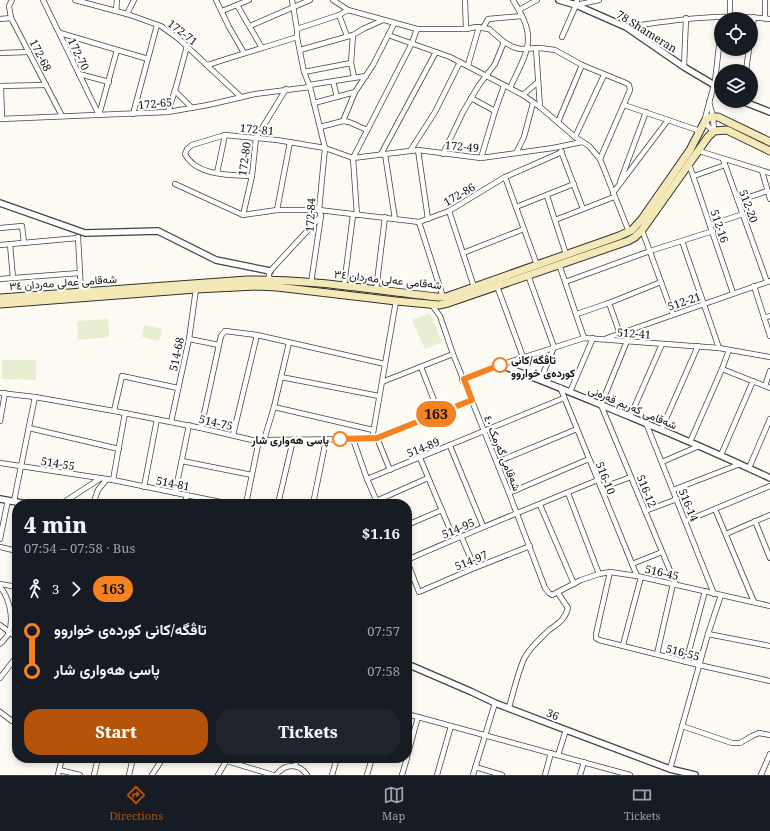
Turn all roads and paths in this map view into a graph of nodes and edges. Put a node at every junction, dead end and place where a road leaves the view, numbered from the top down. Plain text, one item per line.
1 (11, 0) edge
2 (43, 0) edge
3 (75, 0) edge
4 (117, 0) edge
5 (134, 0) edge
6 (216, 0) edge
7 (249, 0) edge
8 (292, 0) edge
9 (310, 0) edge
10 (333, 0) edge
11 (465, 0) edge
12 (513, 0) edge
13 (536, 0) edge
14 (558, 0) edge
15 (599, 0) edge
16 (730, 0) edge
17 (765, 0) edge
18 (577, 2) edge
19 (237, 5) junction
20 (293, 7) junction
21 (348, 10) junction
22 (519, 10) junction
23 (116, 11) junction
24 (222, 12) junction
25 (730, 12) edge
26 (126, 14) junction
27 (339, 15) junction
28 (522, 16) junction
29 (11, 18) junction
30 (686, 18) junction
31 (714, 18) edge
32 (758, 18) edge
33 (0, 19) edge
34 (768, 19) edge
35 (383, 20) junction
36 (394, 24) junction
37 (157, 25) junction
38 (250, 26) junction
39 (626, 27) junction
40 (297, 28) junction
41 (481, 28) junction
42 (417, 29) junction
43 (466, 29) junction
44 (60, 33) junction
45 (353, 35) junction
46 (388, 35) junction
47 (347, 36) junction
48 (297, 37) junction
49 (562, 37) dead end
50 (504, 42) junction
51 (412, 44) junction
52 (187, 46) junction
53 (262, 48) junction
54 (527, 48) junction
55 (536, 48) junction
56 (118, 50) junction
57 (300, 50) junction
58 (29, 52) junction
59 (436, 52) junction
60 (0, 53) edge
61 (244, 53) junction
62 (148, 59) junction
63 (460, 62) junction
64 (351, 63) junction
65 (208, 65) junction
66 (468, 65) junction
67 (582, 65) junction
68 (684, 67) junction
69 (304, 72) junction
70 (79, 74) junction
71 (604, 75) junction
72 (366, 76) junction
73 (485, 76) junction
74 (354, 77) junction
75 (333, 81) junction
76 (109, 82) junction
77 (538, 82) junction
78 (46, 85) junction
79 (714, 85) joint
80 (0, 86) edge
81 (309, 86) junction
82 (504, 86) junction
83 (510, 88) junction
84 (286, 89) junction
85 (175, 91) junction
86 (355, 92) junction
87 (523, 95) junction
88 (241, 97) junction
89 (337, 97) junction
90 (471, 98) junction
91 (314, 102) junction
92 (709, 102) junction
93 (533, 103) junction
94 (624, 105) junction
95 (540, 107) junction
96 (758, 107) edge
97 (192, 108) junction
98 (495, 111) junction
99 (168, 112) junction
100 (646, 112) junction
101 (770, 112) edge
102 (133, 114) junction
103 (99, 115) junction
104 (62, 116) junction
105 (714, 116) junction
106 (1, 119) edge
107 (668, 120) junction
108 (343, 121) junction
109 (705, 121) junction
110 (558, 122) junction
111 (320, 127) junction
112 (367, 130) junction
113 (700, 131) junction
114 (713, 131) junction
115 (225, 135) junction
116 (575, 137) junction
117 (256, 138) junction
118 (290, 142) junction
119 (582, 142) junction
120 (770, 142) edge
121 (560, 147) junction
122 (325, 148) junction
123 (418, 150) junction
124 (410, 151) junction
125 (770, 151) edge
126 (562, 152) junction
127 (695, 152) junction
128 (516, 153) junction
129 (383, 154) junction
130 (443, 154) junction
131 (631, 154) junction
132 (353, 158) junction
133 (481, 158) junction
134 (639, 158) junction
135 (600, 159) junction
136 (723, 159) junction
137 (689, 164) junction
138 (725, 165) junction
139 (762, 171) junction
140 (770, 173) edge
141 (216, 174) junction
142 (252, 176) junction
143 (694, 176) junction
144 (504, 177) junction
145 (175, 184) dead end
146 (574, 184) junction
147 (618, 186) junction
148 (767, 191) junction
149 (614, 195) junction
150 (547, 196) junction
151 (770, 199) edge
152 (738, 201) junction
153 (0, 203) edge
154 (516, 207) junction
155 (583, 209) junction
156 (277, 210) junction
157 (319, 210) junction
158 (449, 211) junction
159 (243, 214) junction
160 (743, 214) junction
161 (355, 215) junction
162 (321, 216) junction
163 (385, 217) junction
164 (395, 219) junction
165 (428, 219) junction
166 (555, 220) junction
167 (419, 222) junction
168 (710, 225) junction
169 (0, 228) edge
170 (524, 230) junction
171 (642, 230) junction
172 (79, 231) junction
173 (713, 231) junction
174 (628, 232) junction
175 (78, 238) junction
176 (682, 241) junction
177 (24, 243) junction
178 (10, 244) junction
179 (0, 245) edge
180 (650, 251) junction
181 (463, 253) junction
182 (566, 254) junction
183 (559, 264) junction
184 (537, 265) junction
185 (270, 271) junction
186 (80, 273) junction
187 (528, 275) junction
188 (13, 278) junction
189 (0, 279) edge
190 (269, 280) junction
191 (768, 281) edge
192 (566, 282) junction
193 (662, 282) junction
194 (311, 283) junction
195 (344, 286) junction
196 (497, 286) junction
197 (754, 286) junction
198 (474, 287) junction
199 (196, 289) junction
200 (367, 289) junction
201 (378, 290) junction
202 (81, 291) junction
203 (733, 293) junction
204 (366, 297) junction
205 (443, 297) junction
206 (0, 298) edge
207 (378, 299) junction
208 (396, 301) junction
209 (703, 303) junction
210 (0, 304) edge
211 (435, 304) junction
212 (609, 304) junction
213 (577, 314) junction
214 (673, 315) junction
215 (440, 316) junction
216 (770, 316) edge
217 (764, 318) junction
218 (620, 334) junction
219 (256, 335) junction
220 (770, 336) edge
221 (584, 338) junction
222 (593, 338) junction
223 (189, 339) junction
224 (604, 339) junction
225 (628, 341) junction
226 (289, 343) junction
227 (662, 344) junction
228 (218, 345) junction
229 (698, 346) junction
230 (554, 347) junction
231 (719, 348) junction
232 (729, 350) junction
233 (453, 354) junction
234 (770, 357) edge
235 (523, 358) junction
236 (385, 364) junction
237 (500, 365) junction
238 (421, 367) junction
239 (722, 369) junction
240 (770, 371) edge
241 (281, 376) junction
242 (464, 379) junction
243 (541, 379) junction
244 (753, 381) junction
245 (382, 382) junction
246 (764, 386) junction
247 (560, 387) junction
248 (178, 388) junction
249 (770, 388) edge
250 (570, 392) junction
251 (3, 393) edge
252 (380, 396) junction
253 (35, 397) junction
254 (564, 398) junction
255 (472, 400) junction
256 (601, 405) junction
257 (274, 407) junction
258 (114, 411) junction
259 (125, 413) junction
260 (439, 413) junction
261 (630, 417) junction
262 (770, 419) edge
263 (157, 420) junction
264 (0, 421) edge
265 (172, 422) junction
266 (646, 423) junction
267 (189, 425) junction
268 (29, 428) junction
269 (202, 428) junction
270 (577, 429) junction
271 (373, 430) junction
272 (661, 430) junction
273 (484, 431) junction
274 (234, 435) junction
275 (374, 438) junction
276 (353, 439) junction
277 (262, 440) junction
278 (293, 440) junction
279 (326, 440) junction
280 (690, 442) junction
281 (450, 446) junction
282 (699, 446) junction
283 (119, 448) junction
284 (721, 455) junction
285 (420, 458) junction
286 (589, 459) junction
287 (182, 461) junction
288 (497, 462) junction
289 (662, 462) junction
290 (0, 463) edge
291 (740, 464) junction
292 (22, 466) junction
293 (749, 468) junction
294 (390, 470) junction
295 (252, 475) junction
296 (631, 477) junction
297 (101, 478) junction
298 (428, 478) junction
299 (770, 478) edge
300 (107, 479) junction
301 (367, 479) junction
302 (113, 480) junction
303 (598, 480) junction
304 (144, 486) junction
305 (770, 486) edge
306 (601, 488) junction
307 (673, 490) junction
308 (175, 493) junction
309 (509, 493) junction
310 (568, 493) junction
311 (187, 495) junction
312 (0, 498) edge
313 (14, 499) edge
314 (69, 499) edge
315 (94, 499) edge
316 (187, 499) edge
317 (206, 499) edge
318 (247, 499) edge
319 (279, 499) edge
320 (314, 499) edge
321 (376, 499) edge
322 (383, 499) edge
323 (677, 499) junction
324 (8, 500) junction
325 (12, 501) edge
326 (540, 505) junction
327 (715, 509) junction
328 (442, 510) junction
329 (645, 511) junction
330 (517, 514) junction
331 (770, 515) edge
332 (686, 521) junction
333 (755, 521) junction
334 (412, 523) edge
335 (483, 526) junction
336 (726, 534) junction
337 (461, 536) junction
338 (0, 539) edge
339 (454, 539) junction
340 (530, 546) junction
341 (0, 547) edge
342 (12, 549) edge
343 (662, 552) junction
344 (412, 558) edge
345 (770, 558) edge
346 (632, 564) junction
347 (475, 568) junction
348 (610, 572) junction
349 (412, 573) edge
350 (599, 574) junction
351 (639, 576) junction
352 (574, 584) junction
353 (674, 584) junction
354 (0, 585) edge
355 (12, 586) edge
356 (705, 591) junction
357 (555, 594) junction
358 (714, 594) junction
359 (721, 595) junction
360 (754, 602) junction
361 (770, 606) edge
362 (0, 625) edge
363 (9, 632) junction
364 (12, 634) edge
365 (708, 634) junction
366 (0, 644) edge
367 (623, 645) junction
368 (770, 646) edge
369 (657, 654) junction
370 (12, 662) edge
371 (686, 662) junction
372 (699, 665) junction
373 (412, 666) edge
374 (0, 669) edge
375 (4, 672) junction
376 (0, 678) edge
377 (770, 681) edge
378 (494, 703) junction
379 (509, 707) junction
380 (0, 712) edge
381 (412, 715) edge
382 (418, 717) junction
383 (12, 721) edge
384 (450, 726) junction
385 (682, 726) junction
386 (566, 730) junction
387 (770, 735) edge
388 (485, 736) junction
389 (412, 737) edge
390 (551, 753) junction
391 (770, 754) edge
392 (558, 755) junction
393 (584, 762) junction
394 (61, 763) edge
395 (97, 763) edge
396 (132, 763) edge
397 (160, 763) edge
398 (225, 763) edge
399 (238, 763) edge
400 (295, 763) edge
401 (336, 763) edge
402 (371, 763) edge
403 (405, 763) edge
404 (294, 766) junction
405 (475, 768) junction
406 (670, 769) junction
407 (59, 773) edge
408 (80, 775) edge
409 (94, 775) edge
410 (129, 775) edge
411 (152, 775) edge
412 (218, 775) edge
413 (273, 775) edge
414 (276, 775) edge
415 (307, 775) edge
416 (332, 775) edge
417 (367, 775) edge
418 (402, 775) edge
419 (437, 775) edge
420 (473, 775) edge
421 (502, 775) edge
422 (545, 775) edge
423 (580, 775) edge
424 (630, 775) edge
425 (694, 775) edge
426 (761, 775) edge

1 - 29 street, 172-68
2 - 44 street, 172-70
3 - 23 street, 172-71
4 - 23 street
5 - 26 street
6 - 24 street
7 - 19 street
8 - 20 street
9 - 20 street
10 - 21 street
11 - 43 street
12 - 22 street
13 - 22 street
14 - 18 street, 78 Shameran
15 - 18 street
16 - 25 street
17 - 34 street
18 - 39 street, 78 Shameran
18 - 49 street
19 - 24 street
19 - 38 street
20 - 38 street
20 - 40 street
21 - 27 street
21 - 35 street
22 - 28 street
23 - 26 street, 172-71
24 - 61 street
26 - 37 street, 172-71
27 - 40 street
27 - 47 street
28 - 41 street
28 - 54 street
29 - 33 street
29 - 58 street, 172-68
30 - 31 street
30 - 39 street
30 - 68 street
32 - 34 street
35 - 36 street
35 - 45 street
36 - 42 street
36 - 46 street
37 - 52 street, 172-71
37 - 62 street
38 - 53 street
39 - 68 street, 78 Shameran
40 - 48 street
41 - 43 street
41 - 50 street
41 - 66 street
42 - 43 street
42 - 51 street
44 - 56 street
44 - 70 street, 172-70
45 - 47 street
45 - 64 street
46 - 51 street
46 - 72 street
47 - 57 street
48 - 53 street
48 - 57 street
50 - 54 street
50 - 73 street
51 - 59 street
51 - 112 street
52 - 65 street, 172-71
52 - 85 street
53 - 61 street
54 - 55 street
54 - 83 street
55 - 67 street
55 - 77 street
56 - 62 street
56 - 76 street
57 - 69 street
58 - 60 street
58 - 78 street, 172-68
59 - 63 street
59 - 129 street
61 - 65 street
62 - 102 street
63 - 66 street
63 - 124 street
64 - 69 street
64 - 74 street
65 - 88 street, 172-71
66 - 73 street
67 - 71 street
67 - 110 street
68 - 79 street, 78 Shameran
69 - 81 street
70 - 76 street
70 - 103 street, 172-70
71 - 94 street
71 - 116 street
72 - 74 street, 172-65
72 - 86 street
73 - 82 street
73 - 90 street
74 - 75 street, 172-65
75 - 81 street, 172-65
75 - 89 street
76 - 103 street
77 - 87 street
77 - 95 street
78 - 80 street
78 - 104 street, 172-68
79 - 92 street
80 - 106 street
81 - 84 street, 172-65
81 - 91 street
82 - 83 street
82 - 98 street
83 - 87 street
84 - 88 street, 172-65
84 - 117 street, 172-80
85 - 97 street
85 - 99 street
86 - 89 street
86 - 108 street
87 - 93 street
88 - 97 street, 172-65
89 - 91 street
90 - 98 street
90 - 130 street
91 - 111 street
92 - 105 street
92 - 109 street
93 - 95 street
93 - 128 street
94 - 100 street
94 - 135 street
95 - 110 street
96 - 101 street
97 - 99 street, 172-65
98 - 133 street
99 - 102 street, 172-65
100 - 107 street
100 - 131 street
102 - 103 street, 172-65
103 - 104 street, 172-65
104 - 106 street, 172-65
105 - 109 main road
105 - 114 street
105 - 120 main road
107 - 113 street
107 - 134 street
108 - 111 street
108 - 112 street
109 - 113 main road, شەقامی عەلی مەردان ٣٤
109 - 114 street
110 - 116 street
111 - 122 street
112 - 132 street
113 - 127 main road, شەقامی عەلی مەردان ٣٤
114 - 125 main road
114 - 127 main road, شەقامی عەلی مەردان ٣٤
115 - 117 street, 172-81
115 - 141 street
115 - 141 street, 172-81
116 - 119 street
117 - 118 street, 172-81
117 - 142 street, 172-80
118 - 122 street, 172-81
118 - 156 street
119 - 121 street, 172-49
119 - 135 street
121 - 126 street
121 - 128 street, 172-49
122 - 132 street, 172-81
122 - 157 street, 172-84
123 - 124 street, 172-49
123 - 130 street, 172-49
123 - 165 street
124 - 129 street, 172-49
126 - 144 street, 172-86
126 - 146 street
127 - 136 street
127 - 137 main road, شەقامی عەلی مەردان ٣٤
127 - 174 main road, شەقامی عەلی مەردان ٣٤
128 - 133 street, 172-49
129 - 132 street, 172-49
129 - 164 street
130 - 133 street, 172-49
131 - 134 street
131 - 147 street
132 - 161 street
134 - 147 street
135 - 149 street
136 - 138 street, 512-20
136 - 139 street
137 - 143 street, 512-16
137 - 171 main road, شەقامی عەلی مەردان ٣٤
138 - 143 street
138 - 152 street, 512-20
139 - 140 street
139 - 148 street
141 - 142 street
142 - 159 street, 172-80
143 - 168 street, 512-16
144 - 154 street
144 - 158 street, 172-86
145 - 159 street
146 - 150 street
146 - 155 street
147 - 149 street
148 - 151 street
148 - 152 street
149 - 155 street
149 - 174 street
150 - 154 street
150 - 166 street
152 - 160 street, 512-20
153 - 172 street
154 - 170 street
155 - 166 street
156 - 157 street, 172-86
156 - 159 street, 172-86
157 - 161 street, 172-86
157 - 162 street, 172-84
158 - 165 street, 172-86
158 - 181 street
160 - 168 street
160 - 191 street, 512-20
161 - 163 street, 172-86
161 - 195 street
162 - 185 street
162 - 194 street, 172-84
163 - 164 street, 172-86
163 - 201 street
164 - 167 street, 172-86
165 - 167 street, 172-86
166 - 182 street
167 - 205 street
168 - 173 street, 512-16
169 - 177 street
170 - 181 street
170 - 184 street
171 - 180 street
171 - 183 main road, شەقامی عەلی مەردان ٣٤
172 - 175 street
172 - 185 street
173 - 176 street
173 - 203 street, 512-16
174 - 182 main road, شەقامی عەلی مەردان ٣٤
175 - 177 street
175 - 186 street
176 - 180 street
176 - 209 street
177 - 178 street
178 - 179 street
178 - 188 street
180 - 192 street
180 - 193 street
181 - 198 street
182 - 184 main road, شەقامی عەلی مەردان ٣٤
183 - 187 main road, شەقامی عەلی مەردان ٣٤
183 - 192 street
184 - 198 main road, شەقامی عەلی مەردان ٣٤
185 - 190 street
186 - 188 street
186 - 202 street
187 - 196 main road, شەقامی عەلی مەردان ٣٤
187 - 230 street
188 - 189 street
190 - 194 main road, شەقامی عەلی مەردان ٣٤
190 - 202 main road, شەقامی عەلی مەردان ٣٤
191 - 197 street, 512-21
192 - 213 street
193 - 212 street
193 - 214 street
194 - 195 main road, شەقامی عەلی مەردان ٣٤
195 - 200 main road, شەقامی عەلی مەردان ٣٤
196 - 211 main road, شەقامی عەلی مەردان ٣٤
196 - 235 street
197 - 203 street, 512-21
197 - 217 street
198 - 205 main road, شەقامی عەلی مەردان ٣٤
199 - 204 main road, شەقامی عەلی مەردان ٣٤
199 - 210 main road, شەقامی عەلی مەردان ٣٤
199 - 223 street, 514-68
200 - 201 main road, شەقامی عەلی مەردان ٣٤
200 - 204 main road
201 - 205 main road, شەقامی عەلی مەردان ٣٤
201 - 207 main road
202 - 206 main road, شەقامی عەلی مەردان ٣٤
203 - 209 street, 512-21
204 - 207 main road, شەقامی عەلی مەردان ٣٤
207 - 208 main road, شەقامی عەلی مەردان ٣٤
208 - 211 main road, شەقامی عەلی مەردان ٣٤
208 - 236 street
209 - 214 street, 512-21
209 - 231 street
211 - 215 street, شەقامی گەرمک ٤٠
211 - 215 street, شەقامی گەرمک ٤٠
212 - 213 street
212 - 218 street
213 - 221 street
214 - 218 street, 512-21
215 - 233 street, شەقامی گەرمک ٤٠
216 - 217 street
217 - 220 street
218 - 224 street, 512-21
219 - 226 street
219 - 228 street
219 - 274 street
221 - 222 street, 512-41
221 - 230 street, 512-41
222 - 224 street, 512-41
222 - 250 street
223 - 228 street
223 - 248 street, 514-68
224 - 225 street, 512-41
225 - 227 street, 512-41
225 - 256 street
226 - 236 street
226 - 241 street
227 - 229 street, 512-41
227 - 261 street
228 - 269 street
229 - 231 street, 512-41
229 - 272 street
230 - 235 street, 512-41
230 - 243 street
231 - 232 street, 512-41
232 - 234 street, 512-41
232 - 239 street
233 - 238 street
233 - 242 street, شەقامی گەرمک ٤٠
235 - 237 street, 512-41
236 - 245 street
237 - 242 street
237 - 243 street, شەقامی کەریم قەرەنی
238 - 245 street
238 - 260 street
239 - 244 street
239 - 280 street
240 - 246 street
241 - 252 street
241 - 257 street
242 - 255 street, شەقامی گەرمک ٤٠
243 - 247 street, شەقامی کەریم قەرەنی
244 - 246 street
244 - 284 street
245 - 252 street
246 - 249 street
247 - 250 street, شەقامی کەریم قەرەنی
247 - 254 street, 516-10
248 - 258 street
248 - 265 street, 514-68
250 - 256 street, شەقامی کەریم قەرەنی
251 - 253 street, 514-75
251 - 264 street
252 - 271 street
253 - 258 street, 514-75
253 - 268 street
254 - 270 street, 516-10
254 - 273 street, 514-89
255 - 260 street, 514-75
255 - 273 street, شەقامی گەرمک ٤٠
256 - 261 street, شەقامی کەریم قەرەنی
256 - 296 street, 516-12
257 - 271 street
257 - 277 street
258 - 259 street, 514-75
259 - 263 street, 514-75
259 - 283 street
260 - 275 street, 514-75
261 - 266 street, شەقامی کەریم قەرەنی
262 - 293 street
263 - 265 street, 514-75
263 - 304 street
265 - 267 street, 514-75
266 - 272 street, شەقامی کەریم قەرەنی
266 - 289 street, 516-14
267 - 269 street, 514-75
267 - 287 street
268 - 283 street
268 - 292 street
269 - 274 street, 514-75
270 - 286 street, 516-10
270 - 288 street
271 - 275 street
272 - 280 street, شەقامی کەریم قەرەنی
273 - 281 street, 514-89
273 - 288 street, شەقامی گەرمک ٤٠
274 - 277 street, 514-75
275 - 276 street, 514-75
275 - 294 street
276 - 279 street, 514-75
276 - 301 street
277 - 278 street, 514-75
277 - 295 street
278 - 279 street, 514-75
278 - 319 street
279 - 320 street
280 - 282 street, شەقامی کەریم قەرەنی
281 - 285 street, 514-89
281 - 335 street
282 - 284 street, شەقامی کەریم قەرەنی
282 - 289 street
283 - 302 street
284 - 291 street, شەقامی کەریم قەرەنی
285 - 294 street, 514-89
285 - 298 street
286 - 303 street, 516-10
286 - 309 street
287 - 295 street
287 - 308 street
288 - 309 street, شەقامی گەرمک ٤٠
289 - 307 street, 516-14
290 - 292 street, 514-55
291 - 293 street, شەقامی کەریم قەرەنی
291 - 307 street
292 - 297 street, 514-55
292 - 313 street
293 - 299 street, شەقامی کەریم قەرەنی
294 - 301 street, 514-89
295 - 318 street
296 - 306 street
296 - 329 street, 516-12
297 - 300 street, 514-55
297 - 314 street
298 - 322 street
298 - 328 street
300 - 302 street, 514-55
300 - 315 street
301 - 321 street
302 - 304 street, 514-81
303 - 306 street, 516-10
303 - 310 street, 514-95
304 - 308 street, 514-81
305 - 327 street
306 - 346 street, 516-10
307 - 323 street, 516-14
308 - 311 street, 514-81
309 - 330 street, شەقامی گەرمک ٤٠
310 - 326 street, 514-95
310 - 350 street
311 - 316 street
311 - 317 street, 514-81
312 - 324 street
323 - 329 street
323 - 332 street, 516-14
324 - 325 street
324 - 338 street
326 - 330 street, 514-95
326 - 352 street
327 - 332 street
327 - 336 street
328 - 334 street
328 - 339 street
329 - 343 street, 516-12
330 - 335 street, 514-95
330 - 340 street, شەقامی گەرمک ٤٠
331 - 333 street
332 - 358 street, 516-14
333 - 336 street
333 - 345 street
335 - 337 street, 514-95
336 - 360 street
337 - 339 street, 514-95
337 - 347 street
339 - 344 street, 514-95
340 - 347 street, 514-97
340 - 357 street, شەقامی گەرمک ٤٠
341 - 342 street
343 - 346 street
343 - 353 street, 516-12
346 - 351 street, 516-10
347 - 349 street, 514-97
348 - 350 street, 516-45
348 - 351 street, 516-45
348 - 367 street, 516-55
350 - 352 street, 516-45
351 - 353 street, 516-45
351 - 367 street
352 - 357 street, 516-45
353 - 356 street, 516-45
353 - 369 street
354 - 355 street
354 - 363 street
356 - 358 street, 516-45
356 - 371 street
357 - 379 street, شەقامی گەرمک ٤٠
358 - 359 street, 516-45
359 - 360 street, 516-45
359 - 365 street
360 - 361 street, 516-45
362 - 363 street
363 - 364 street
363 - 366 street
365 - 368 street
365 - 372 street
367 - 369 street, 516-55
369 - 371 street, 516-55
370 - 375 street
371 - 372 street, 516-55
372 - 377 street, 516-55
372 - 385 street
373 - 378 street, 36
374 - 375 street
375 - 376 street
378 - 379 street, 36
378 - 388 street
379 - 386 street, 36
380 - 383 street
381 - 382 street
382 - 384 street
382 - 389 street
384 - 388 street
384 - 419 street
385 - 387 street
385 - 406 street
386 - 392 street
386 - 406 street, 36
388 - 390 street
388 - 405 street
390 - 392 street
390 - 422 street
391 - 426 street
392 - 393 street
393 - 423 street
393 - 424 street
394 - 407 street
395 - 409 street
396 - 410 street
397 - 411 street
398 - 412 street
399 - 413 street
400 - 404 street
401 - 416 street
402 - 417 street
403 - 418 street
404 - 414 street
404 - 415 street
405 - 420 street
405 - 421 street
406 - 425 street, 36
407 - 408 street

